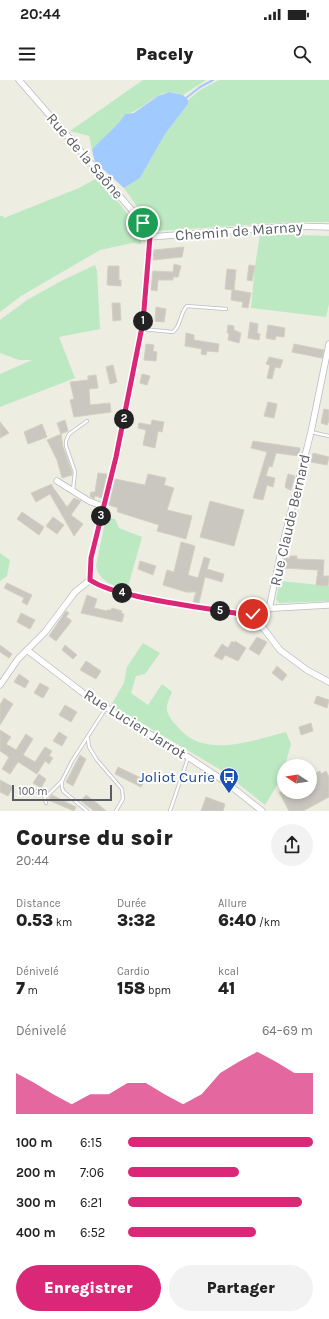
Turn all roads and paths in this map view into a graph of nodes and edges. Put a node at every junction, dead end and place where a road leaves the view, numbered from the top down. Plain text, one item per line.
1 (19, 80) edge
2 (329, 227) edge
3 (150, 237) junction
4 (226, 309) dead end
5 (141, 329) junction
6 (329, 344) edge
7 (328, 351) edge
8 (87, 422) dead end
9 (311, 432) junction
10 (329, 436) edge
11 (57, 480) dead end
12 (72, 491) junction
13 (104, 507) junction
14 (90, 580) junction
15 (329, 605) edge
16 (269, 609) junction
17 (252, 616) junction
18 (27, 650) junction
19 (329, 682) edge
20 (0, 685) edge
21 (106, 707) junction
22 (88, 738) junction
23 (188, 757) junction
24 (62, 781) junction
25 (36, 791) dead end
26 (45, 798) junction
27 (46, 803) dead end
28 (87, 811) edge
29 (116, 811) edge
30 (170, 811) edge
31 (262, 811) edge

1 - 3 street, Rue de la Saône
2 - 3 street, Chemin de Marnay
3 - 5 street
4 - 5 lane
5 - 13 street
6 - 7 street, Rue Claude Bernard
7 - 9 street, Rue Claude Bernard
8 - 12 lane
9 - 10 lane
9 - 16 street, Rue Claude Bernard
11 - 12 street
12 - 13 street
13 - 14 street
14 - 17 street
14 - 18 street
15 - 16 street
16 - 17 street
17 - 19 street
18 - 20 street
18 - 21 street, Rue Lucien Jarrot
21 - 22 lane
21 - 23 street, Rue Lucien Jarrot
22 - 24 lane
22 - 29 lane
23 - 30 lane
23 - 31 street, Rue Lucien Jarrot
24 - 26 lane
24 - 28 lane
25 - 26 lane
26 - 27 lane

